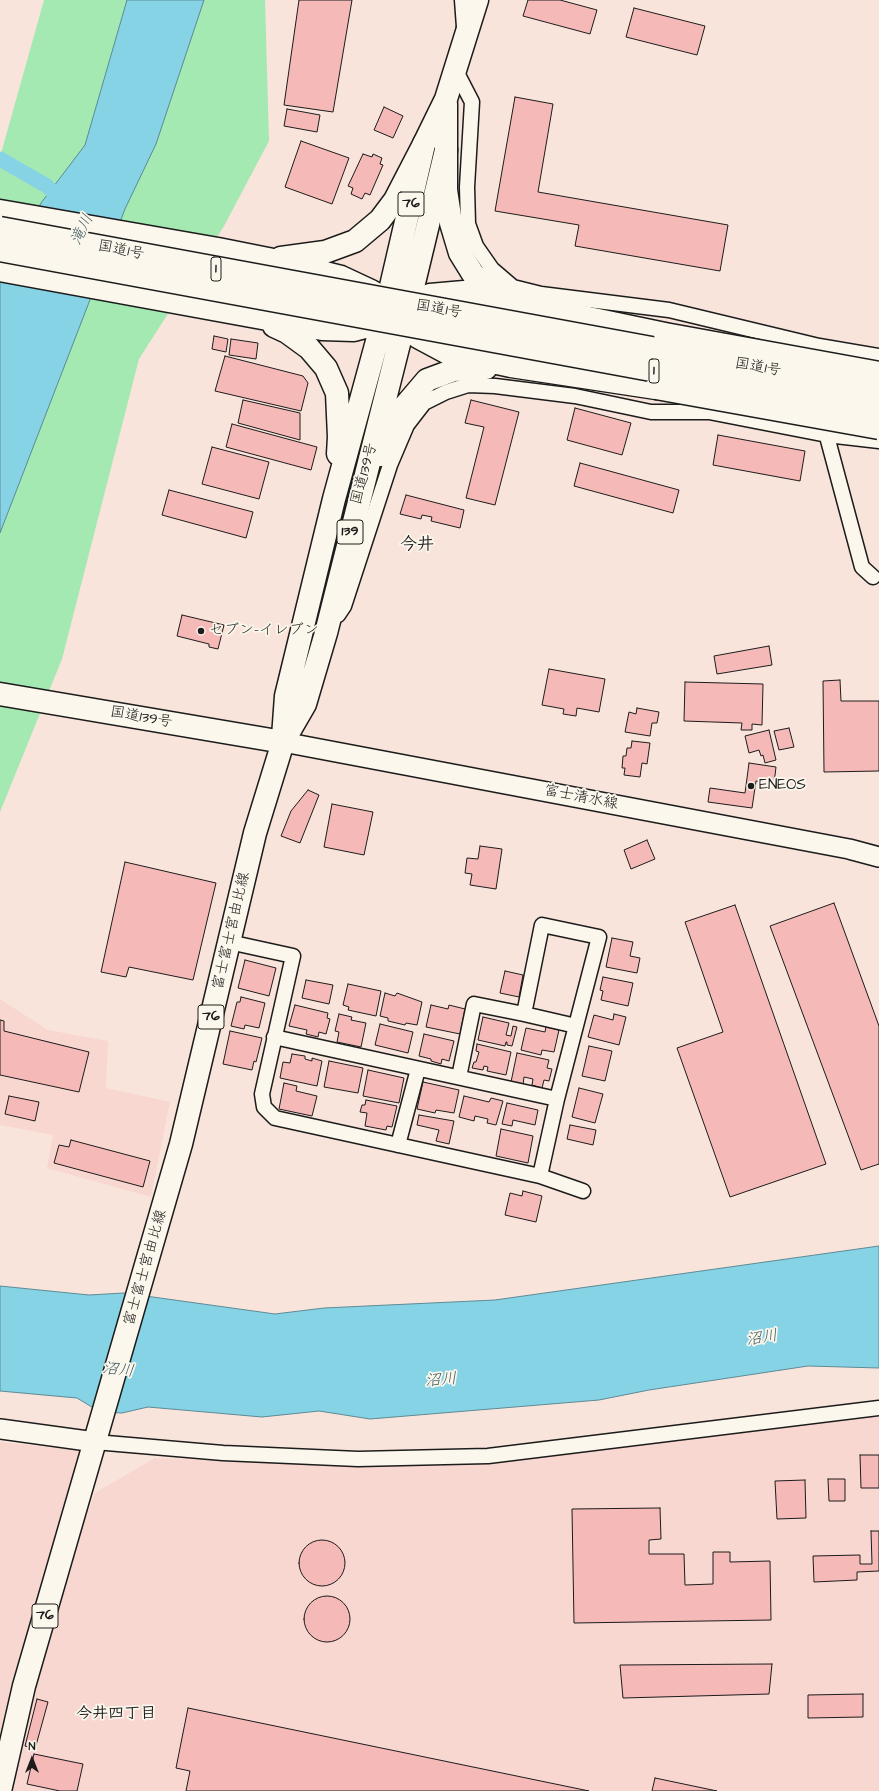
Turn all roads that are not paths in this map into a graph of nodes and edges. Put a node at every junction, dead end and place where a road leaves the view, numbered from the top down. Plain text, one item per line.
1 (462, 0) edge
2 (477, 0) edge
3 (465, 41) junction
4 (456, 71) junction
5 (446, 99) junction
6 (424, 144) junction
7 (446, 150) junction
8 (0, 211) edge
9 (0, 228) edge
10 (0, 250) edge
11 (268, 260) junction
12 (0, 270) edge
13 (505, 300) junction
14 (395, 314) junction
15 (257, 318) junction
16 (879, 356) edge
17 (511, 366) junction
18 (879, 373) edge
19 (879, 390) edge
20 (879, 412) edge
21 (879, 428) edge
22 (826, 432) junction
23 (879, 442) edge
24 (334, 499) junction
25 (356, 507) junction
26 (874, 576) dead end
27 (326, 633) junction
28 (5, 695) edge
29 (283, 742) junction
30 (879, 857) edge
31 (229, 942) junction
32 (524, 1014) junction
33 (576, 1026) junction
34 (274, 1037) junction
35 (418, 1069) junction
36 (459, 1077) junction
37 (557, 1099) junction
38 (398, 1145) junction
39 (540, 1176) junction
40 (583, 1191) dead end
41 (879, 1408) edge
42 (0, 1429) edge
43 (97, 1438) junction
44 (0, 1791) edge

1 - 3 street
2 - 3 main road, 76
3 - 4 main road, 76
4 - 5 main road, 76
4 - 16 street
5 - 6 main road, 76
5 - 7 main road, 76
6 - 11 main road, 1
6 - 14 main road, 76
7 - 13 main road
7 - 14 main road, 76
8 - 11 main road, 1
9 - 19 main road, 国道1号 / 1, bridge
10 - 20 main road, 国道1号 / 1, bridge
11 - 14 main road, 1
12 - 15 main road
13 - 14 main road
13 - 18 main road, bridge
14 - 15 main road
14 - 17 main road, 1
14 - 24 main road, 国道139号 / 139
14 - 25 main road, 国道139号 / 139
15 - 24 main road
17 - 21 main road, 1, bridge
17 - 25 main road, 1
22 - 23 street
22 - 26 street
22 - 27 street
24 - 29 main road, 国道139号 / 139
25 - 27 main road, 国道139号 / 139
27 - 29 main road, 国道139号 / 139
28 - 29 main road, 国道139号
29 - 30 main road, 富士清水線
29 - 31 main road, 富士富士宮由比線 / 76
31 - 34 street
31 - 43 main road, 富士富士宮由比線 / 76
32 - 33 street
32 - 33 street
32 - 36 street
33 - 37 street
34 - 35 street
34 - 38 street
35 - 36 street
35 - 38 street
36 - 37 street
37 - 39 street
38 - 39 street
39 - 40 street
41 - 43 street
42 - 43 main road
43 - 44 main road, 富士富士宮由比線 / 76

